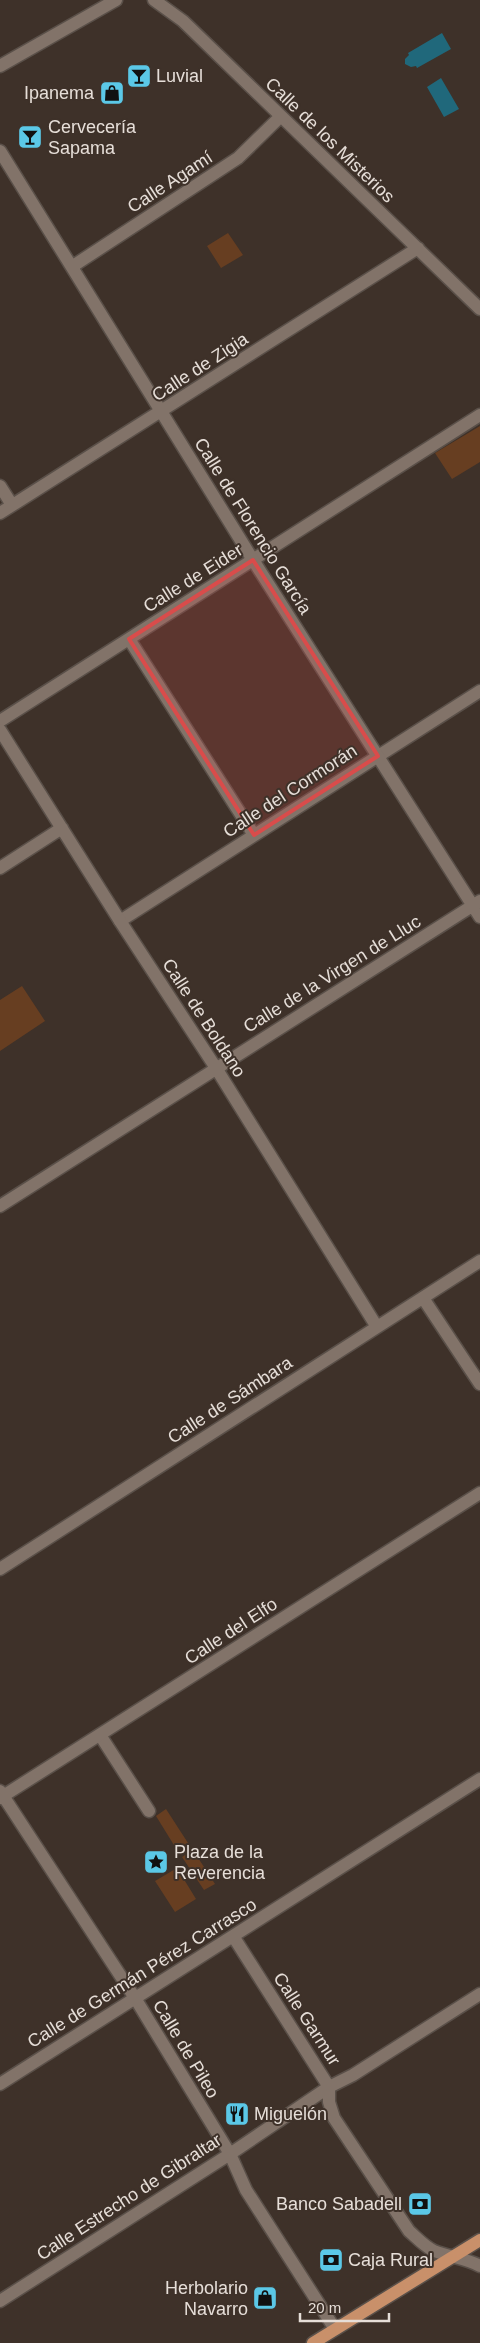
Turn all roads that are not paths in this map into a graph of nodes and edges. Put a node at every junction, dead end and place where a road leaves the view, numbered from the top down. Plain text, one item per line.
1 (116, 0) edge
2 (154, 0) edge
3 (0, 66) edge
4 (280, 117) junction
5 (0, 151) edge
6 (418, 248) junction
7 (73, 266) junction
8 (480, 309) edge
9 (161, 412) junction
10 (480, 415) edge
11 (0, 486) edge
12 (12, 505) junction
13 (0, 513) edge
14 (253, 560) junction
15 (128, 639) junction
16 (480, 691) edge
17 (0, 721) edge
18 (0, 730) edge
19 (378, 756) junction
20 (62, 828) junction
21 (254, 835) junction
22 (0, 868) edge
23 (476, 903) edge
24 (480, 917) edge
25 (120, 921) junction
26 (216, 1068) junction
27 (0, 1206) edge
28 (480, 1262) edge
29 (423, 1298) junction
30 (377, 1327) junction
31 (480, 1384) edge
32 (480, 1493) edge
33 (0, 1569) edge
34 (100, 1735) junction
35 (480, 1779) edge
36 (1, 1795) edge
37 (149, 1811) dead end
38 (232, 1936) junction
39 (480, 1994) edge
40 (135, 1998) junction
41 (0, 2084) edge
42 (330, 2087) junction
43 (230, 2154) junction
44 (480, 2240) edge
45 (454, 2257) junction
46 (480, 2266) edge
47 (0, 2301) edge
48 (336, 2329) junction
49 (313, 2343) edge

1 - 3 street
2 - 4 street, Calle de los Misterios
4 - 6 street, Calle de los Misterios
4 - 7 street, Calle Agamí
5 - 7 street, Calle de Florencio García
6 - 8 street, Calle de los Misterios
6 - 9 street, Calle de Zigia
7 - 9 street, Calle de Florencio García
9 - 12 street, Calle de Zigia
9 - 14 street, Calle de Florencio García
10 - 14 street, Calle de Eider
11 - 12 street
12 - 13 street, Calle de Zigia
14 - 15 street, Calle de Eider
14 - 19 street, Calle de Florencio García
15 - 17 street, Calle de Eider
15 - 21 street
16 - 19 street, Calle del Cormorán
18 - 20 street, Calle de Boldano
19 - 21 street, Calle del Cormorán
19 - 23 street, Calle de Florencio García
20 - 22 street
20 - 25 street, Calle de Boldano
21 - 25 street, Calle del Cormorán
23 - 24 street, Calle de Florencio García
23 - 26 street, Calle de la Virgen de Lluc
25 - 26 street, Calle de Boldano
26 - 27 street, Calle de la Virgen de Lluc
26 - 30 street, Calle de Boldano
28 - 29 street, Calle de Sámbara
29 - 30 street, Calle de Sámbara
29 - 31 street
30 - 33 street, Calle de Sámbara
32 - 34 street, Calle del Elfo
34 - 36 street, Calle del Elfo
34 - 37 street
35 - 38 street, Calle de Germán Pérez Carrasco
36 - 40 street, Calle de Pileo
38 - 40 street, Calle de Germán Pérez Carrasco
38 - 42 street, Calle Garmur
39 - 42 street, Calle Estrecho de Gibraltar
40 - 41 street, Calle de Germán Pérez Carrasco
40 - 43 street, Calle de Pileo
42 - 43 street, Calle Estrecho de Gibraltar
42 - 45 street, Calle Garmur
43 - 47 street, Calle Estrecho de Gibraltar
43 - 48 street, Calle de Pileo
44 - 45 main road
45 - 46 street, Calle Garmur
45 - 48 main road
48 - 49 main road

